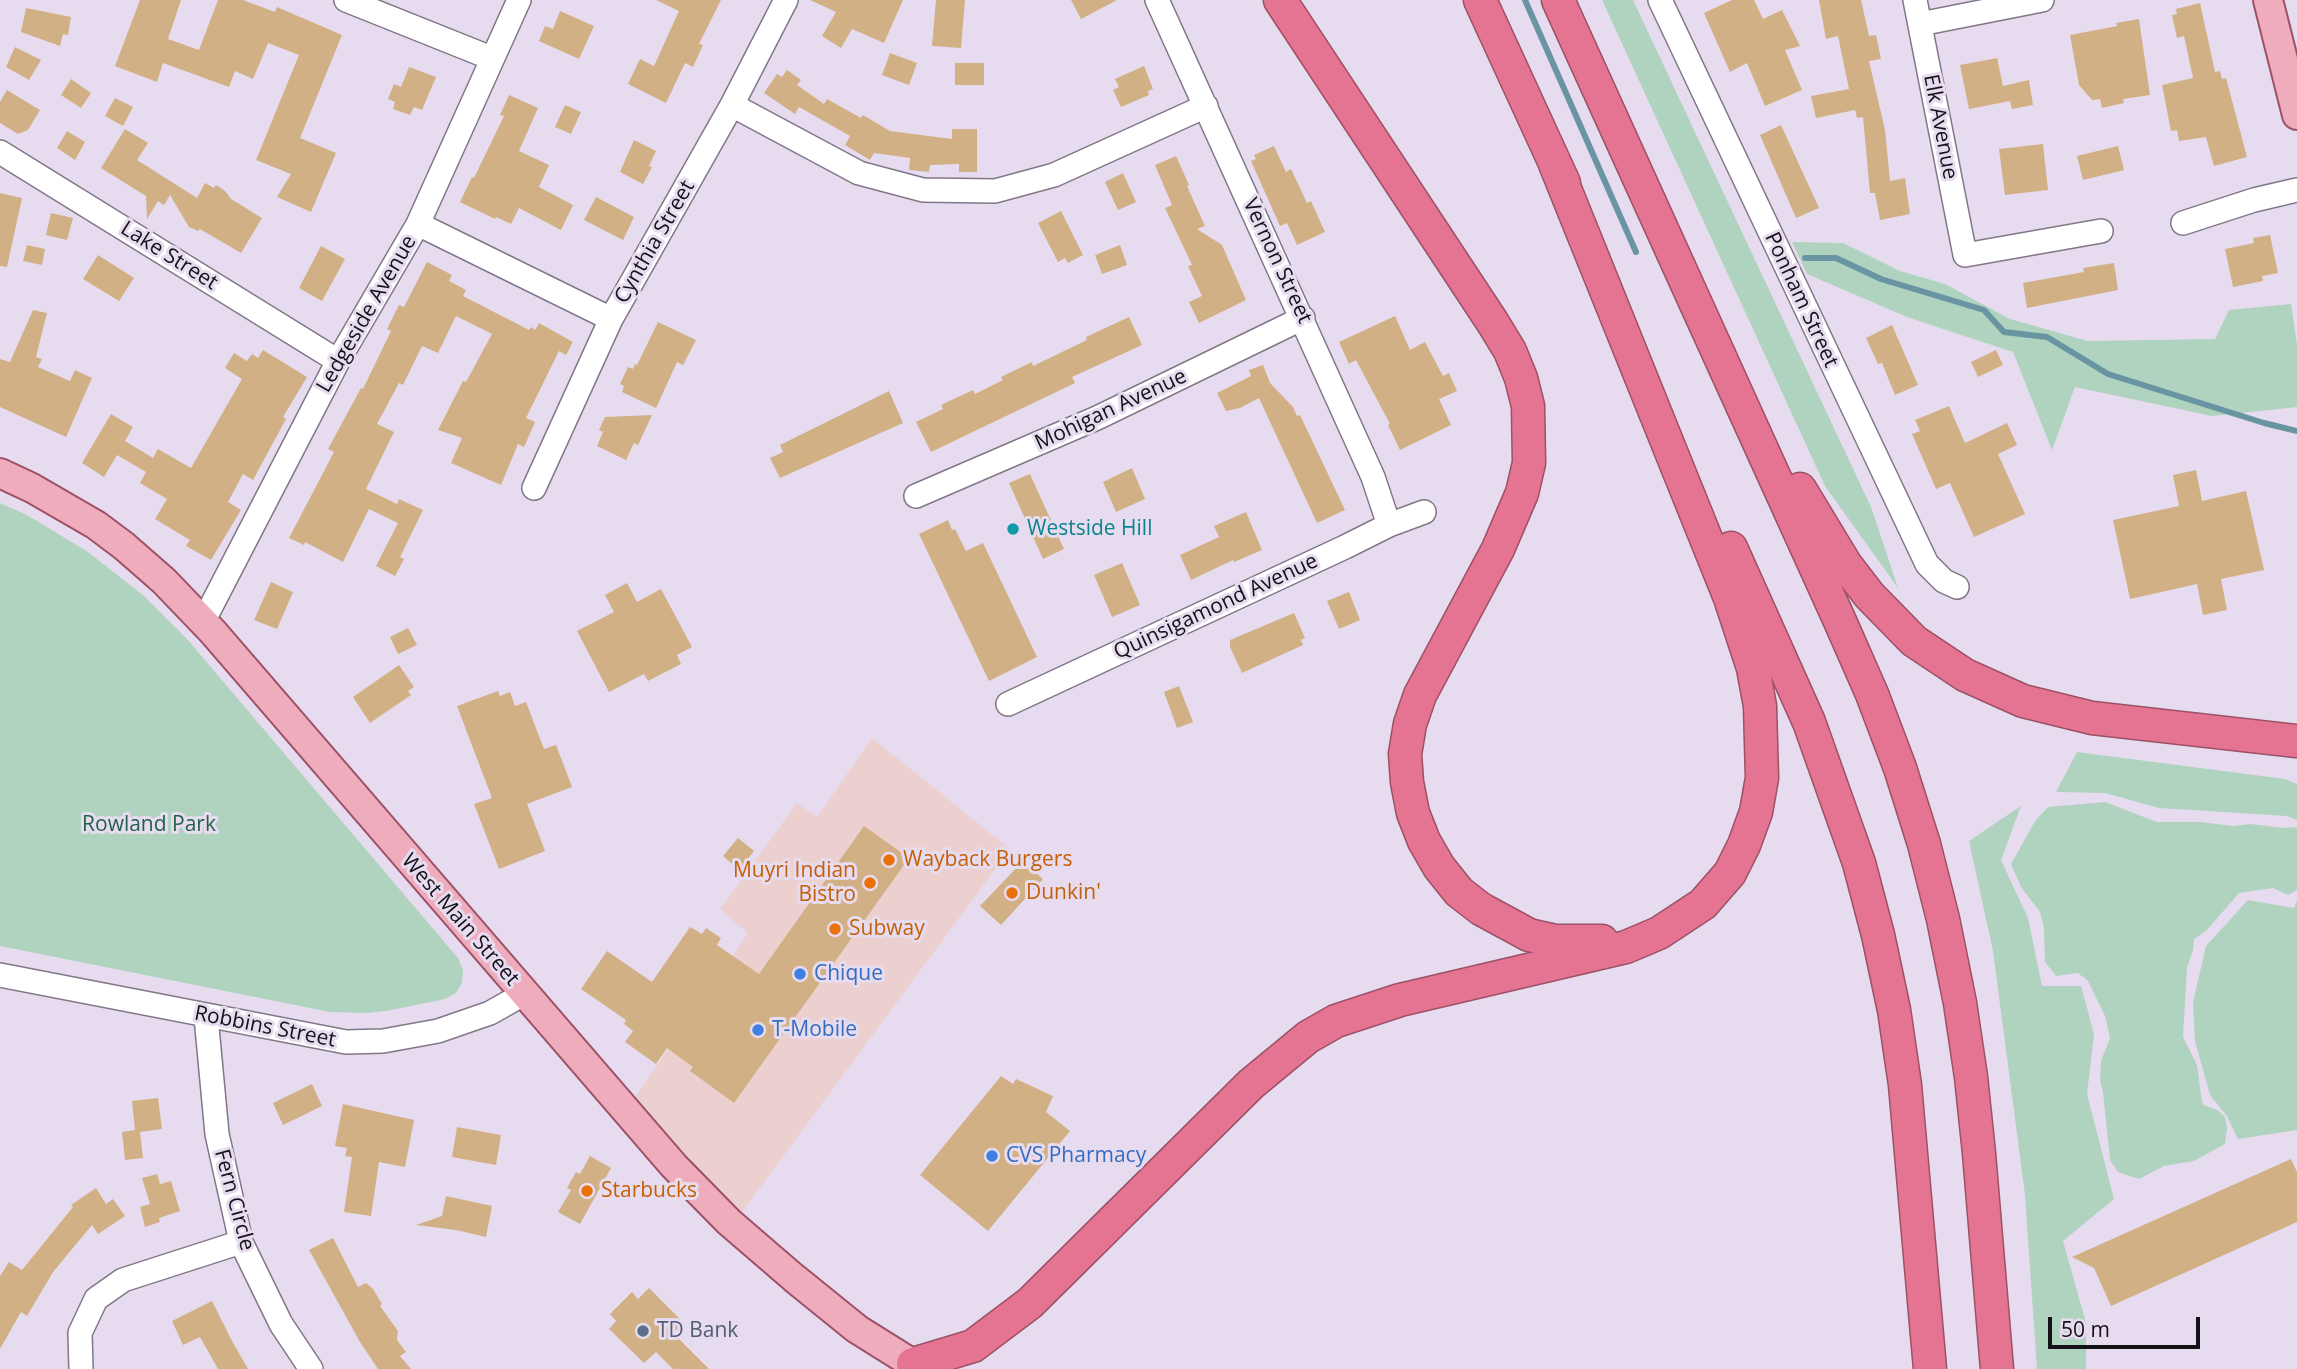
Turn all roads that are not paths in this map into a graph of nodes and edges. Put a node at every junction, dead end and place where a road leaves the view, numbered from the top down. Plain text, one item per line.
1 (346, 0) edge
2 (519, 0) edge
3 (786, 0) edge
4 (1157, 0) edge
5 (1280, 0) edge
6 (1480, 0) edge
7 (1558, 0) edge
8 (1660, 0) edge
9 (1915, 0) edge
10 (2042, 0) edge
11 (2268, 0) edge
12 (1920, 24) junction
13 (491, 58) junction
14 (2290, 62) edge
15 (732, 105) junction
16 (1206, 106) junction
17 (2297, 115) edge
18 (0, 152) edge
19 (1555, 164) junction
20 (2297, 190) edge
21 (2183, 223) dead end
22 (418, 224) junction
23 (2101, 231) dead end
24 (1303, 318) junction
25 (611, 319) junction
26 (1707, 327) junction
27 (338, 361) junction
28 (0, 473) edge
29 (534, 488) dead end
30 (916, 496) dead end
31 (1424, 512) dead end
32 (1389, 525) junction
33 (1957, 587) dead end
34 (203, 622) junction
35 (1008, 704) dead end
36 (2297, 741) edge
37 (1703, 904) junction
38 (0, 975) edge
39 (522, 992) junction
40 (206, 1017) junction
41 (241, 1242) junction
42 (913, 1367) edge
43 (81, 1369) edge
44 (311, 1369) edge
45 (1930, 1369) edge
46 (1997, 1369) edge

1 - 13 street
2 - 13 street, Ledgeside Avenue
3 - 15 street, Cynthia Street
4 - 16 street, Vernon Street
5 - 37 highway
6 - 19 highway
7 - 26 highway
8 - 33 street, Ponham Street
9 - 12 street, Elk Avenue
10 - 12 street
11 - 14 main road
12 - 23 street, Elk Avenue
13 - 22 street, Ledgeside Avenue
14 - 17 main road
15 - 16 street
15 - 25 street, Cynthia Street
16 - 24 street, Vernon Street
18 - 27 street, Lake Street
19 - 37 highway
19 - 45 highway
20 - 21 street
22 - 25 street
22 - 27 street, Ledgeside Avenue
24 - 30 street, Mohigan Avenue
24 - 32 street, Vernon Street
25 - 29 street, Cynthia Street
26 - 36 highway
26 - 46 highway
27 - 34 street, Ledgeside Avenue
28 - 34 main road, West Main Street
31 - 32 street, Quinsigamond Avenue
32 - 35 street, Quinsigamond Avenue
34 - 39 main road, West Main Street
37 - 42 highway
38 - 40 street, Robbins Street
39 - 40 street, Robbins Street
39 - 42 main road, West Main Street
40 - 41 street, Fern Circle
41 - 43 street
41 - 44 street, Fern Circle

